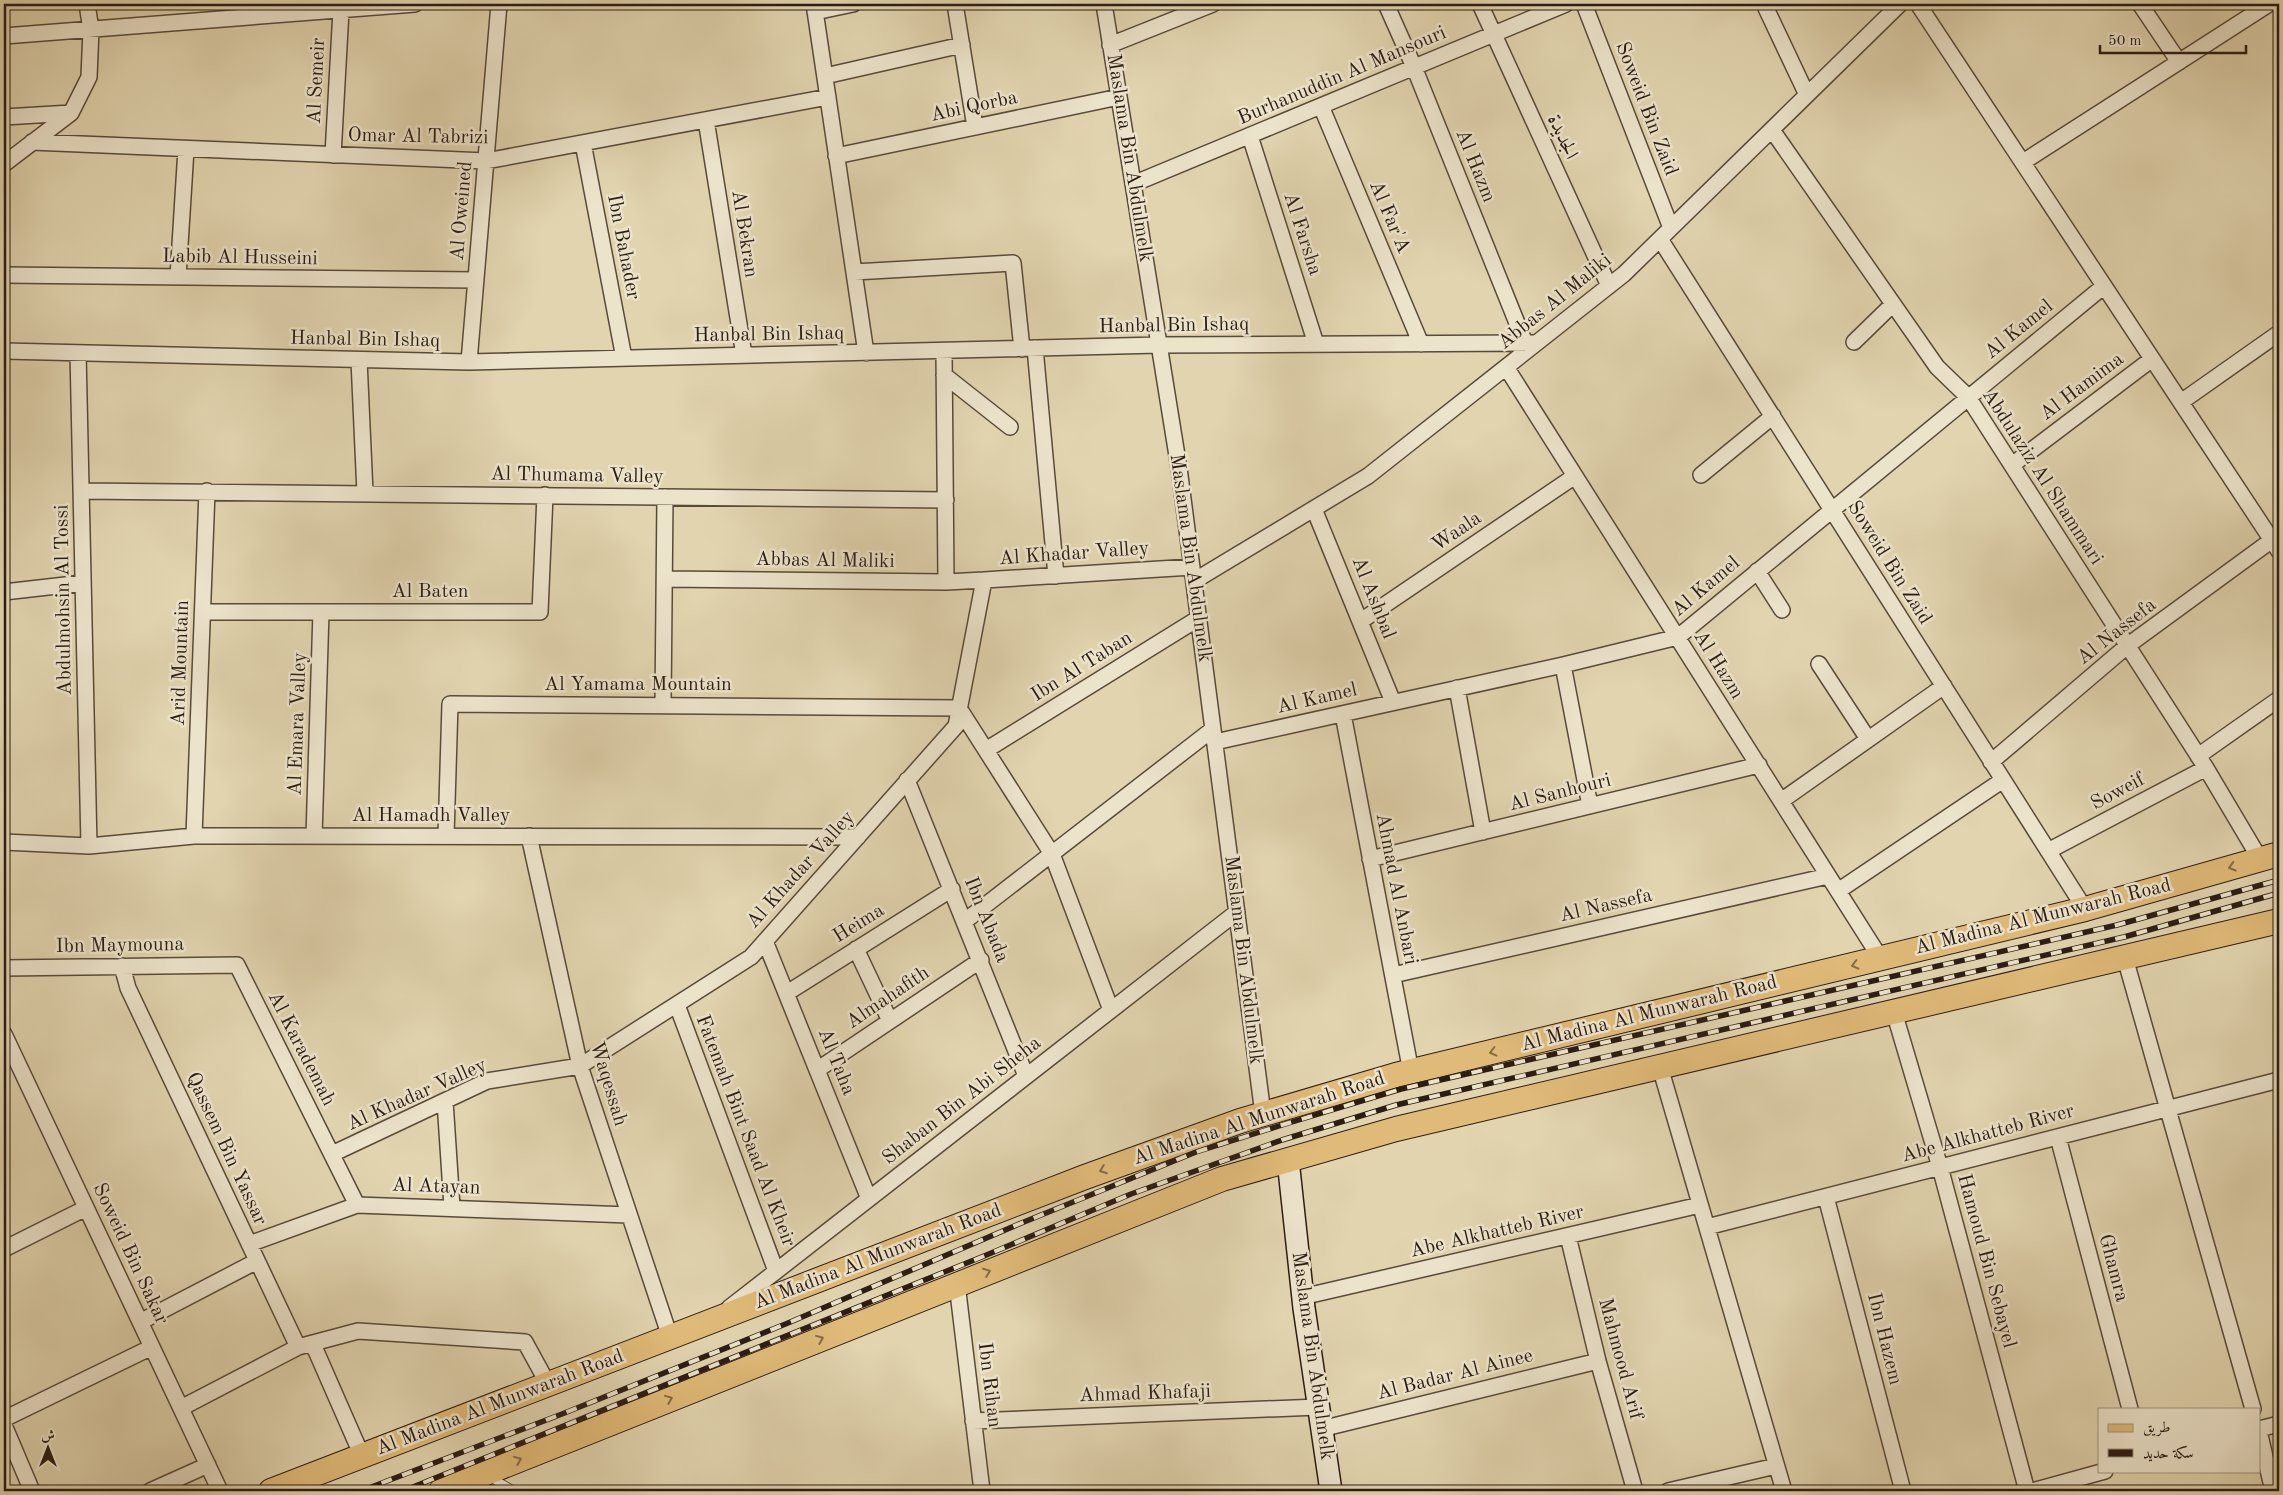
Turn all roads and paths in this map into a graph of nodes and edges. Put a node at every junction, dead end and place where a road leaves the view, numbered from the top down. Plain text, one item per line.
1 (87, 4) edge
2 (412, 4) edge
3 (500, 4) edge
4 (853, 4) edge
5 (954, 4) edge
6 (1104, 4) edge
7 (1213, 4) edge
8 (1386, 4) edge
9 (1480, 4) edge
10 (1566, 4) edge
11 (1584, 4) edge
12 (1764, 4) edge
13 (1900, 4) edge
14 (1918, 4) edge
15 (2140, 4) edge
16 (2269, 4) edge
17 (386, 5) edge
18 (814, 8) edge
19 (341, 10) junction
20 (91, 30) junction
21 (1493, 35) junction
22 (4, 36) edge
23 (962, 45) junction
24 (1110, 45) junction
25 (2179, 62) junction
26 (1414, 68) junction
27 (825, 76) junction
28 (1807, 95) junction
29 (828, 97) junction
30 (1119, 97) junction
31 (1321, 106) junction
32 (71, 113) junction
33 (4, 117) edge
34 (706, 120) junction
35 (975, 127) junction
36 (1772, 130) junction
37 (1250, 136) junction
38 (32, 142) junction
39 (583, 143) junction
40 (186, 149) junction
41 (333, 155) junction
42 (836, 156) junction
43 (486, 161) junction
44 (2023, 162) junction
45 (4, 164) edge
46 (1133, 184) junction
47 (1671, 228) junction
48 (1660, 239) junction
49 (854, 272) junction
50 (4, 276) edge
51 (178, 277) junction
52 (476, 280) junction
53 (1609, 286) junction
54 (2104, 286) junction
55 (1893, 304) junction
56 (2279, 333) edge
57 (1854, 342) dead end
58 (1316, 344) junction
59 (1421, 344) junction
60 (1530, 344) junction
61 (1159, 345) junction
62 (1028, 348) junction
63 (4, 351) edge
64 (944, 351) junction
65 (78, 353) junction
66 (866, 353) junction
67 (744, 356) junction
68 (624, 358) junction
69 (2152, 359) junction
70 (359, 360) junction
71 (469, 362) junction
72 (1506, 367) junction
73 (944, 375) junction
74 (1968, 397) junction
75 (2181, 402) junction
76 (1773, 416) junction
77 (1010, 427) dead end
78 (2012, 465) junction
79 (1701, 475) dead end
80 (1575, 476) junction
81 (81, 491) junction
82 (207, 491) junction
83 (365, 493) junction
84 (545, 495) junction
85 (665, 497) junction
86 (946, 500) junction
87 (1314, 509) junction
88 (1832, 509) junction
89 (2276, 545) edge
90 (1757, 571) junction
91 (1193, 574) junction
92 (1056, 576) junction
93 (665, 579) junction
94 (984, 580) junction
95 (946, 582) junction
96 (83, 583) junction
97 (4, 592) edge
98 (1782, 610) dead end
99 (202, 612) junction
100 (321, 612) junction
101 (1199, 618) junction
102 (1361, 621) junction
103 (1678, 637) junction
104 (2128, 646) junction
105 (1819, 664) dead end
106 (1563, 665) junction
107 (1944, 686) junction
108 (1457, 688) junction
109 (2279, 699) edge
110 (1393, 702) junction
111 (663, 705) junction
112 (959, 708) junction
113 (1343, 714) junction
114 (1214, 736) junction
115 (1868, 739) junction
116 (986, 750) junction
117 (1991, 762) junction
118 (2202, 762) junction
119 (1759, 766) junction
120 (908, 780) junction
121 (2003, 780) junction
122 (1781, 800) junction
123 (1590, 806) junction
124 (1483, 832) junction
125 (194, 836) junction
126 (314, 836) junction
127 (446, 836) junction
128 (529, 836) junction
129 (858, 837) junction
130 (4, 842) edge
131 (89, 846) junction
132 (2048, 851) junction
133 (1052, 854) junction
134 (2270, 856) edge
135 (1370, 859) junction
136 (1828, 876) junction
137 (952, 889) junction
138 (1838, 891) junction
139 (2085, 910) junction
140 (1237, 912) junction
141 (965, 920) junction
142 (2279, 921) edge
143 (765, 941) junction
144 (856, 949) junction
145 (1881, 958) junction
146 (2125, 958) junction
147 (981, 960) junction
148 (237, 965) joint
149 (122, 966) junction
150 (4, 968) edge
151 (1392, 976) junction
152 (786, 993) junction
153 (677, 1005) junction
154 (1111, 1010) junction
155 (1894, 1012) junction
156 (890, 1021) junction
157 (4, 1034) edge
158 (9, 1057) edge
159 (580, 1066) junction
160 (1660, 1067) junction
161 (817, 1070) junction
162 (1411, 1072) junction
163 (1026, 1076) junction
164 (2279, 1080) edge
165 (445, 1101) junction
166 (2169, 1108) junction
167 (1263, 1114) junction
168 (2058, 1137) junction
169 (332, 1154) junction
170 (1288, 1160) junction
171 (1940, 1167) junction
172 (1826, 1196) junction
173 (868, 1199) junction
174 (357, 1205) junction
175 (1700, 1205) junction
176 (452, 1207) junction
177 (86, 1208) junction
178 (629, 1215) junction
179 (1707, 1227) junction
180 (1568, 1236) junction
181 (249, 1244) junction
182 (4, 1249) edge
183 (257, 1261) junction
184 (776, 1271) junction
185 (956, 1284) junction
186 (1302, 1297) junction
187 (712, 1321) junction
188 (140, 1322) junction
189 (670, 1337) junction
190 (304, 1346) junction
191 (152, 1347) junction
192 (1598, 1361) junction
193 (548, 1384) junction
194 (1318, 1407) junction
195 (181, 1408) junction
196 (2130, 1408) edge
197 (2253, 1408) edge
198 (4, 1419) edge
199 (974, 1421) junction
200 (2279, 1424) edge
201 (4, 1425) edge
202 (1322, 1429) junction
203 (2260, 1430) edge
204 (2260, 1434) edge
205 (362, 1456) junction
206 (208, 1465) junction
207 (1776, 1466) junction
208 (2101, 1472) edge
209 (485, 1474) junction
210 (32, 1491) edge
211 (150, 1491) edge
212 (220, 1491) edge
213 (271, 1491) edge
214 (441, 1491) edge
215 (514, 1491) edge
216 (982, 1491) edge
217 (1331, 1491) edge
218 (1635, 1491) edge
219 (1668, 1491) edge
220 (1784, 1491) edge
221 (1903, 1491) edge
222 (2027, 1491) edge
223 (2032, 1491) edge
224 (2273, 1491) edge

1 - 20 street
2 - 17 street
3 - 43 street, Al Oweined
4 - 18 street
5 - 23 street
6 - 24 street, Maslama Bin Abdulmelk
7 - 24 street
8 - 26 street, Al Hazm
9 - 21 street, الجديدة
10 - 21 street, Burhanuddin Al Mansouri
11 - 47 street, Soweid Bin Zaid
12 - 28 street
13 - 28 street, Abbas Al Maliki
14 - 44 street
15 - 25 street
16 - 25 street
17 - 19 street
18 - 27 street
19 - 20 street
19 - 41 street, Al Semeir
20 - 22 street
20 - 32 street
21 - 26 street, Burhanuddin Al Mansouri
21 - 53 street, الجديدة
23 - 27 street
23 - 35 street
24 - 30 street, Maslama Bin Abdulmelk
25 - 44 street
26 - 31 street, Burhanuddin Al Mansouri
26 - 60 street, Al Hazm
27 - 29 street
28 - 36 street, Abbas Al Maliki
29 - 34 street, Omar Al Tabrizi
29 - 42 street
30 - 35 street, Abi Qorba
30 - 46 street, Maslama Bin Abdulmelk
31 - 37 street, Burhanuddin Al Mansouri
31 - 59 street, Al Far'A
32 - 33 street
32 - 38 street
34 - 39 street, Omar Al Tabrizi
34 - 67 street, Al Bekran
35 - 42 street, Abi Qorba
36 - 47 street, Abbas Al Maliki
36 - 55 street, Abdulaziz Al Shammari
37 - 46 street, Burhanuddin Al Mansouri
37 - 58 street, Al Farsha
38 - 40 street, Omar Al Tabrizi
38 - 45 street
39 - 43 street, Omar Al Tabrizi
39 - 68 street, Ibn Bahader
40 - 41 street, Omar Al Tabrizi
40 - 51 street
41 - 43 street, Omar Al Tabrizi
42 - 49 street
43 - 52 street, Al Oweined
44 - 54 street
46 - 61 street, Maslama Bin Abdulmelk
47 - 48 street, Abbas Al Maliki
48 - 53 street, Abbas Al Maliki
48 - 76 street, Soweid Bin Zaid
49 - 62 street
49 - 66 street
50 - 51 street, Labib Al Husseini
51 - 52 street, Labib Al Husseini
52 - 71 street, Al Oweined
53 - 60 street, Abbas Al Maliki
54 - 69 street
54 - 74 street, Al Kamel
55 - 57 street
55 - 74 street, Abdulaziz Al Shammari
56 - 75 street
58 - 59 street, Hanbal Bin Ishaq
58 - 61 street, Hanbal Bin Ishaq
59 - 60 street, Hanbal Bin Ishaq
60 - 72 street, Abbas Al Maliki
61 - 62 street, Hanbal Bin Ishaq
61 - 91 street, Maslama Bin Abdulmelk
62 - 64 street, Hanbal Bin Ishaq
62 - 92 street
63 - 65 street, Hanbal Bin Ishaq
64 - 66 street, Hanbal Bin Ishaq
64 - 73 street
65 - 70 street, Hanbal Bin Ishaq
65 - 81 street, Abdulmohsin Al Tossi
66 - 67 street, Hanbal Bin Ishaq
67 - 68 street, Hanbal Bin Ishaq
68 - 71 street, Hanbal Bin Ishaq
69 - 75 street
69 - 78 street, Al Hamima
70 - 71 street, Hanbal Bin Ishaq
70 - 83 street
72 - 80 street, Al Hazm
72 - 87 street, Abbas Al Maliki
73 - 77 street
73 - 86 street
74 - 78 street, Abdulaziz Al Shammari
74 - 88 street, Al Kamel
75 - 89 street
76 - 79 street
76 - 88 street, Soweid Bin Zaid
78 - 104 street, Abdulaziz Al Shammari
80 - 102 street, Waala
80 - 103 street, Al Hazm
81 - 82 street, Al Thumama Valley
81 - 96 street, Abdulmohsin Al Tossi
82 - 83 street, Al Thumama Valley
82 - 99 street, Arid Mountain
83 - 84 street, Al Thumama Valley
84 - 85 street, Al Thumama Valley
84 - 100 street, Al Baten
85 - 86 street, Al Thumama Valley
85 - 93 street
86 - 95 street
87 - 91 street, Abbas Al Maliki
87 - 102 street, Al Ashbal
88 - 90 street, Al Kamel
88 - 107 street, Soweid Bin Zaid
89 - 104 street, Al Nassefa
90 - 98 street
90 - 103 street, Al Kamel
91 - 92 street, Al Khadar Valley
91 - 101 street, Maslama Bin Abdulmelk
92 - 94 street, Al Khadar Valley
93 - 95 street, Abbas Al Maliki
93 - 111 street
94 - 95 street, Abbas Al Maliki
94 - 112 street, Al Khadar Valley
96 - 97 street
96 - 131 street, Abdulmohsin Al Tossi
99 - 100 street, Al Baten
99 - 125 street, Arid Mountain
100 - 126 street, Al Emara Valley
101 - 114 street, Maslama Bin Abdulmelk
101 - 116 street, Ibn Al Taban
102 - 110 street, Al Ashbal
103 - 106 street, Al Kamel
103 - 119 street, Al Hazm
104 - 117 street, Al Nassefa
104 - 118 street, Abdulaziz Al Shammari
105 - 115 street
106 - 108 street, Al Kamel
106 - 123 street
107 - 115 street
107 - 117 street, Soweid Bin Zaid
108 - 110 street, Al Kamel
108 - 124 street
109 - 118 street, Soweif
110 - 113 street, Al Kamel
111 - 112 street, Al Yamama Mountain
111 - 127 street, Al Yamama Mountain
112 - 116 street
112 - 120 street, Al Khadar Valley
113 - 114 street, Al Kamel
113 - 135 street, Ahmad Al Anbari
114 - 133 street, Al Kamel
114 - 140 street, Maslama Bin Abdulmelk
115 - 122 street
116 - 133 street
117 - 121 street, Soweid Bin Zaid
118 - 132 street, Soweif
118 - 134 street, Abdulaziz Al Shammari
119 - 122 street, Al Hazm
119 - 123 street, Al Sanhouri
120 - 129 street, Al Khadar Valley
120 - 137 street, Ibn Abada
121 - 132 street, Soweid Bin Zaid
121 - 138 street
122 - 136 street, Al Hazm
123 - 124 street, Al Sanhouri
124 - 135 street, Al Sanhouri
125 - 126 street, Al Hamadh Valley
125 - 131 street, Al Hamadh Valley
126 - 127 street, Al Hamadh Valley
127 - 128 street, Al Hamadh Valley
128 - 129 street, Al Hamadh Valley
128 - 159 street, Waqessah
129 - 143 street, Al Khadar Valley
130 - 131 street, Al Hamadh Valley
132 - 139 street, Soweid Bin Zaid
133 - 141 street, Al Kamel
133 - 154 street
134 -> 139 main road, Al Madina Al Munwarah Road
135 - 151 street, Ahmad Al Anbari
136 - 138 street, Al Hazm
136 - 151 street, Al Nassefa
137 - 141 street, Ibn Abada
137 - 144 street, Heima
138 - 145 street, Al Hazm
139 - 145 main road, Al Madina Al Munwarah Road
140 - 154 street, Shaban Bin Abi Sheha
140 - 167 street, Maslama Bin Abdulmelk
141 - 147 street, Ibn Abada
142 - 146 main road
143 - 152 street, Al Taha
143 - 153 street, Al Khadar Valley
144 - 152 street, Heima
144 - 156 street
145 -> 162 main road, Al Madina Al Munwarah Road
146 - 155 main road
146 - 166 street
147 - 156 street, Almahafith
147 - 163 street, Ibn Abada
148 - 149 street, Ibn Maymouna
148 - 169 street, Al Karademah
149 - 150 street, Ibn Maymouna
149 - 181 street, Qassem Bin Yassar
151 - 162 street, Ahmad Al Anbari
152 - 161 street, Al Taha
153 - 159 street, Al Khadar Valley
153 - 184 street, Fatemah Bint Saad Al Kheir
154 - 163 street, Shaban Bin Abi Sheha
155 - 160 main road
155 - 171 street, Hamoud Bin Sebayel
156 - 161 street, Almahafith
157 - 158 street, Soweid Bin Sakar
158 - 177 street, Soweid Bin Sakar
159 - 165 street, Al Khadar Valley
159 - 178 street, Waqessah
160 - 170 main road
160 - 175 street
161 - 173 street, Al Taha
162 - 167 main road, Al Madina Al Munwarah Road
163 - 173 street, Shaban Bin Abi Sheha
164 - 166 street, Abe Alkhatteb River
165 - 169 street, Al Khadar Valley
165 - 176 street
166 - 168 street, Abe Alkhatteb River
166 - 197 street
167 -> 187 main road, Al Madina Al Munwarah Road
168 - 171 street, Abe Alkhatteb River
168 - 196 street, Ghamra
169 - 174 street, Al Karademah
185 -> 170 main road
170 - 186 main road, Maslama Bin Abdulmelk
171 - 172 street, Abe Alkhatteb River
171 - 222 street, Hamoud Bin Sebayel
172 - 179 street, Abe Alkhatteb River
172 - 221 street, Ibn Hazem
173 - 184 street, Shaban Bin Abi Sheha
174 - 176 street, Al Atayan
174 - 181 street, Al Atayan
175 - 179 street
175 - 180 street, Abe Alkhatteb River
176 - 178 street, Al Atayan
177 - 182 street
177 - 188 street, Soweid Bin Sakar
178 - 189 street, Waqessah
179 - 207 street
180 - 186 street, Abe Alkhatteb River
180 - 192 street, Mahmood Arif
181 - 183 street, Qassem Bin Yassar
183 - 188 street
183 - 190 street, Qassem Bin Yassar
184 - 187 street, Shaban Bin Abi Sheha
185 - 199 street, Ibn Rihan
209 -> 185 main road
186 - 194 main road, Maslama Bin Abdulmelk
187 - 189 main road, Al Madina Al Munwarah Road
188 - 191 street, Soweid Bin Sakar
189 - 193 main road, Al Madina Al Munwarah Road
190 - 193 street
190 - 195 street
190 - 205 street, Qassem Bin Yassar
191 - 195 street, Soweid Bin Sakar
191 - 198 street
192 - 202 street, Al Badar Al Ainee
192 - 218 street, Mahmood Arif
193 - 205 main road, Al Madina Al Munwarah Road
194 - 199 street, Ahmad Khafaji
194 - 202 main road, Maslama Bin Abdulmelk
195 - 206 street, Soweid Bin Sakar
199 - 216 street, Ibn Rihan
200 - 203 street
201 - 210 street
202 - 217 main road, Maslama Bin Abdulmelk
204 - 224 street
205 - 213 main road, Al Madina Al Munwarah Road
206 - 211 street
206 - 212 street, Soweid Bin Sakar
207 - 219 street
207 - 220 street
208 - 223 street
209 - 214 main road
209 - 215 lane

